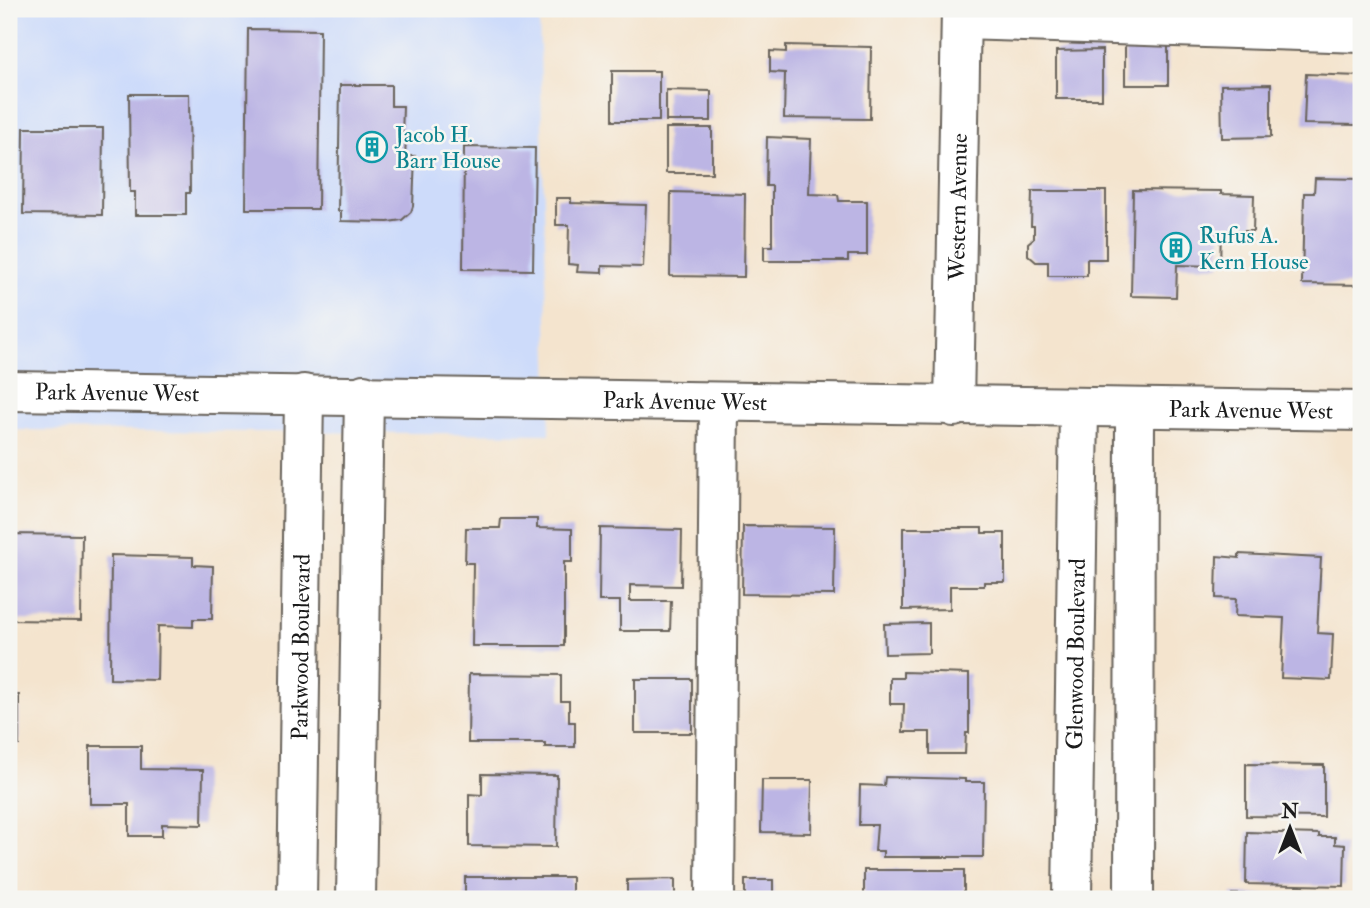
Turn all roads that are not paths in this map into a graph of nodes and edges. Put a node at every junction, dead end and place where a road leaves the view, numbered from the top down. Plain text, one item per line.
1 (961, 14) edge
2 (1353, 25) edge
3 (9, 391) edge
4 (304, 394) junction
5 (364, 394) junction
6 (719, 403) junction
7 (954, 407) junction
8 (1079, 408) junction
9 (1135, 409) junction
10 (1361, 411) edge
11 (297, 899) edge
12 (356, 899) edge
13 (715, 899) edge
14 (1072, 899) edge
15 (1134, 899) edge

1 - 2 street
1 - 7 street, Western Avenue
3 - 4 street, Park Avenue West
4 - 5 street, Park Avenue West
4 - 11 street, Parkwood Boulevard
5 - 6 street, Park Avenue West
5 - 12 street
6 - 7 street, Park Avenue West
6 - 13 street
7 - 8 street, Park Avenue West
8 - 9 street, Park Avenue West
8 - 14 street, Glenwood Boulevard
9 - 10 street, Park Avenue West
9 - 15 street

